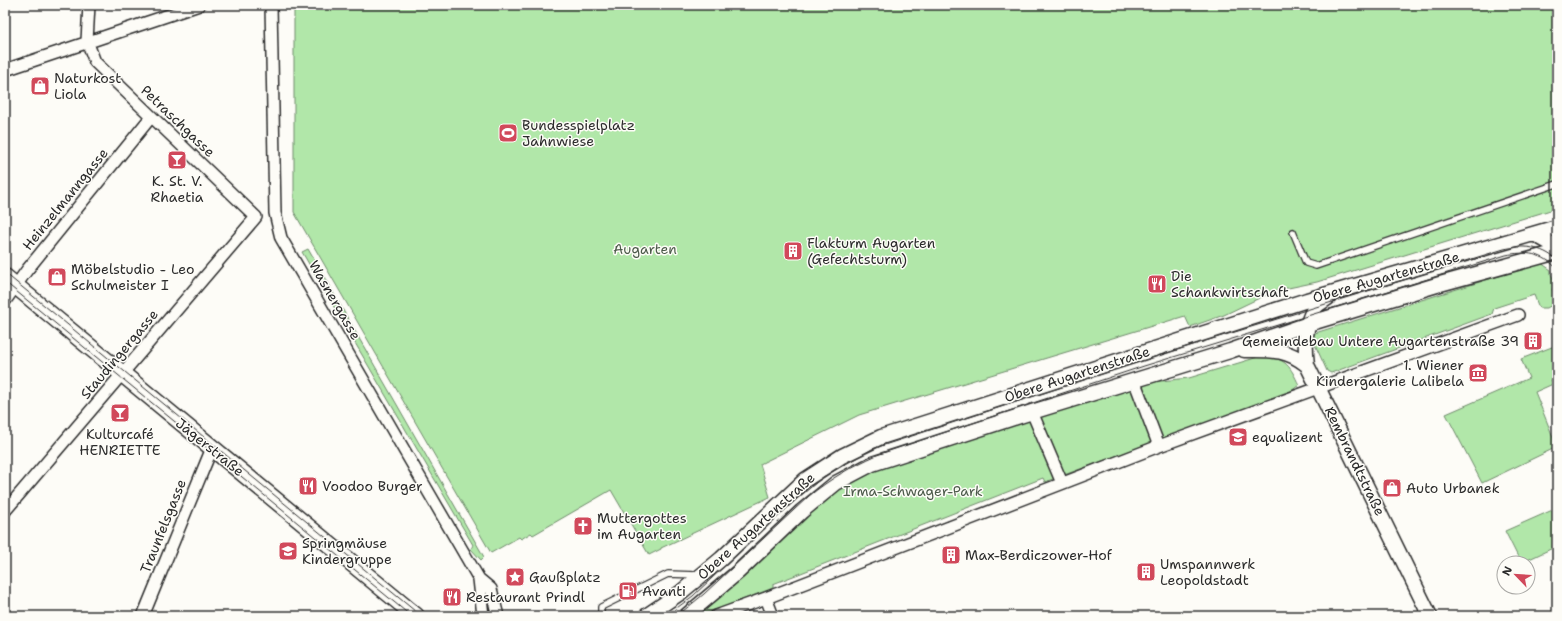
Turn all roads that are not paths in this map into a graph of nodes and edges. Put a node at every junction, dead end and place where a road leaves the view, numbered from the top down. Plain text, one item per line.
1 (89, 5) edge
2 (198, 5) edge
3 (271, 5) edge
4 (87, 41) junction
5 (5, 70) edge
6 (151, 116) junction
7 (1557, 184) edge
8 (256, 217) joint
9 (1557, 227) edge
10 (1293, 232) dead end
11 (1534, 234) junction
12 (1557, 247) edge
13 (1557, 252) edge
14 (10, 282) edge
15 (1338, 290) junction
16 (5, 301) edge
17 (1518, 316) dead end
18 (1308, 324) junction
19 (1230, 351) junction
20 (1307, 365) junction
21 (122, 374) junction
22 (1134, 380) junction
23 (1319, 388) junction
24 (1032, 412) junction
25 (1159, 446) junction
26 (212, 448) junction
27 (1062, 483) junction
28 (5, 511) edge
29 (702, 575) junction
30 (479, 579) junction
31 (766, 598) junction
32 (143, 616) edge
33 (416, 616) edge
34 (483, 616) edge
35 (498, 616) edge
36 (601, 616) edge
37 (646, 616) edge
38 (686, 616) edge
39 (716, 616) edge
40 (773, 616) edge
41 (1430, 616) edge

1 - 4 street
2 - 4 street
3 - 30 street, Wasnergasse
4 - 5 street
4 - 6 street, Petraschgasse
6 - 8 street, Petraschgasse
6 - 14 street, Heinzelmanngasse
7 - 10 lane
8 - 21 street, Staudingergasse
9 - 11 street, Obere Augartenstraße
11 - 12 street
11 - 15 street, Obere Augartenstraße
13 - 18 street, Obere Augartenstraße
14 - 16 street, Heinzelmanngasse
14 - 21 main road, Jägerstraße
15 - 18 street, Rembrandtstraße
15 - 29 street, Obere Augartenstraße
17 - 23 street
18 - 19 street, Obere Augartenstraße
18 - 20 street, Rembrandtstraße
19 - 20 street
19 - 22 street, Obere Augartenstraße
20 - 23 street, Rembrandtstraße
21 - 26 main road, Jägerstraße
21 - 28 street, Staudingergasse
22 - 24 street, Obere Augartenstraße
22 - 25 street, Obere Augartenstraße
23 - 25 street
23 - 41 street, Rembrandtstraße
24 - 27 street, Obere Augartenstraße
24 - 38 street, Obere Augartenstraße
25 - 27 street
26 - 32 street, Traunfelsgasse
26 - 33 main road, Jägerstraße
27 - 31 street
29 - 36 lane
29 - 37 street, Obere Augartenstraße
30 - 34 street, Wasnergasse
30 - 35 street, Wasnergasse
31 - 39 street
31 - 40 street

